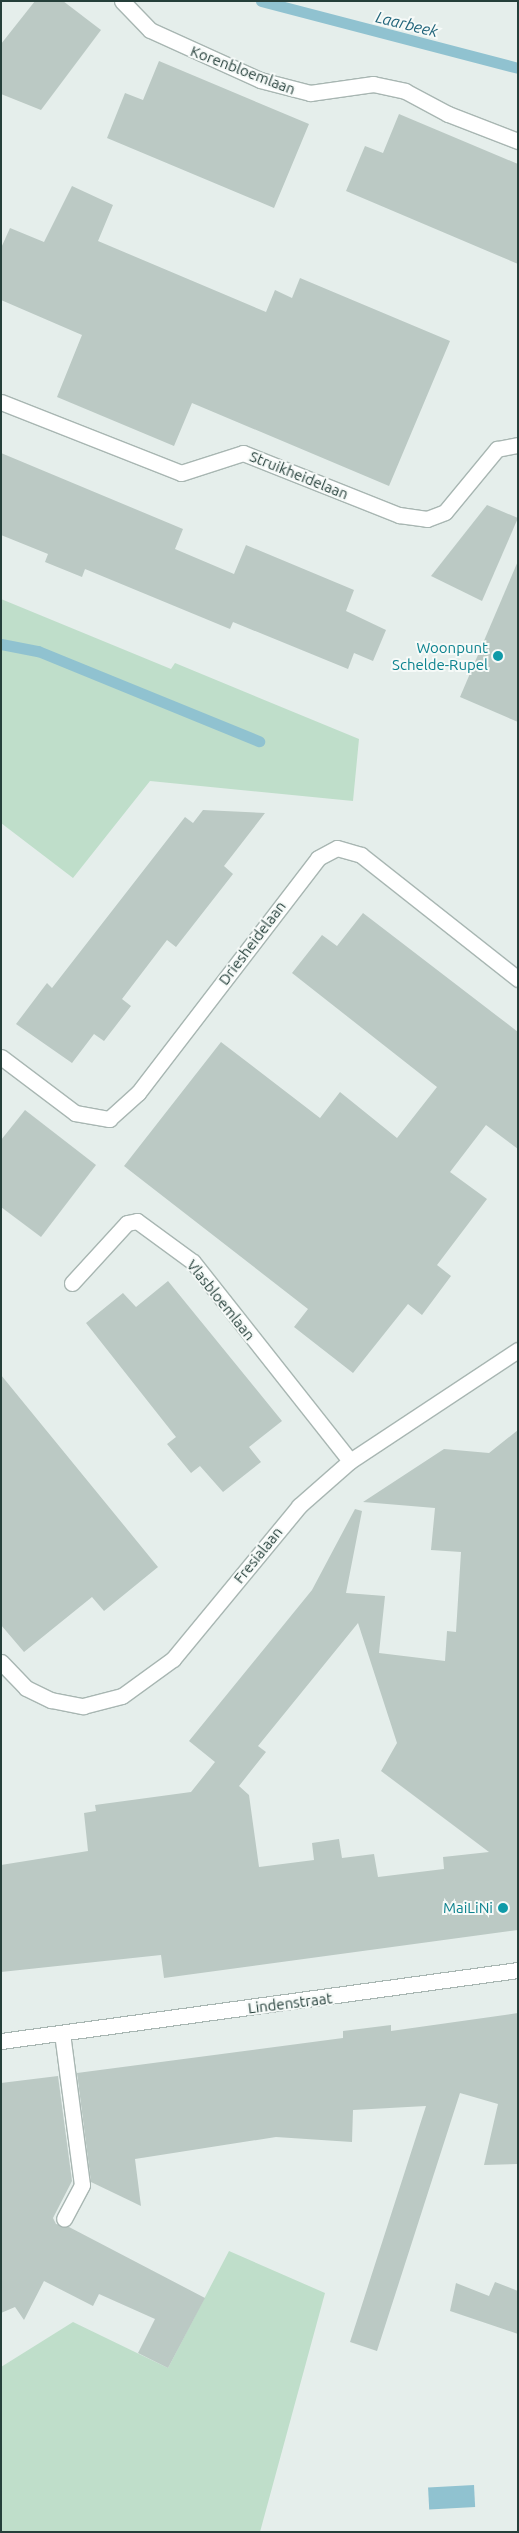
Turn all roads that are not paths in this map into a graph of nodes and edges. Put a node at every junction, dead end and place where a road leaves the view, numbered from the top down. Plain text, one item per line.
1 (122, 1) edge
2 (518, 141) edge
3 (1, 402) edge
4 (518, 446) edge
5 (518, 979) edge
6 (1, 1057) edge
7 (72, 1283) dead end
8 (518, 1350) edge
9 (350, 1461) junction
10 (1, 1662) edge
11 (518, 1970) edge
12 (62, 2033) junction
13 (1, 2041) edge
14 (64, 2219) dead end

1 - 2 street, Korenbloemlaan
3 - 4 street, Struikheidelaan
5 - 6 street, Driesheidelaan
7 - 9 street, Vlasbloemlaan
8 - 9 street, Fresialaan
9 - 10 street, Fresialaan
11 - 12 street, Lindenstraat
12 - 13 street, Lindenstraat
12 - 14 street

